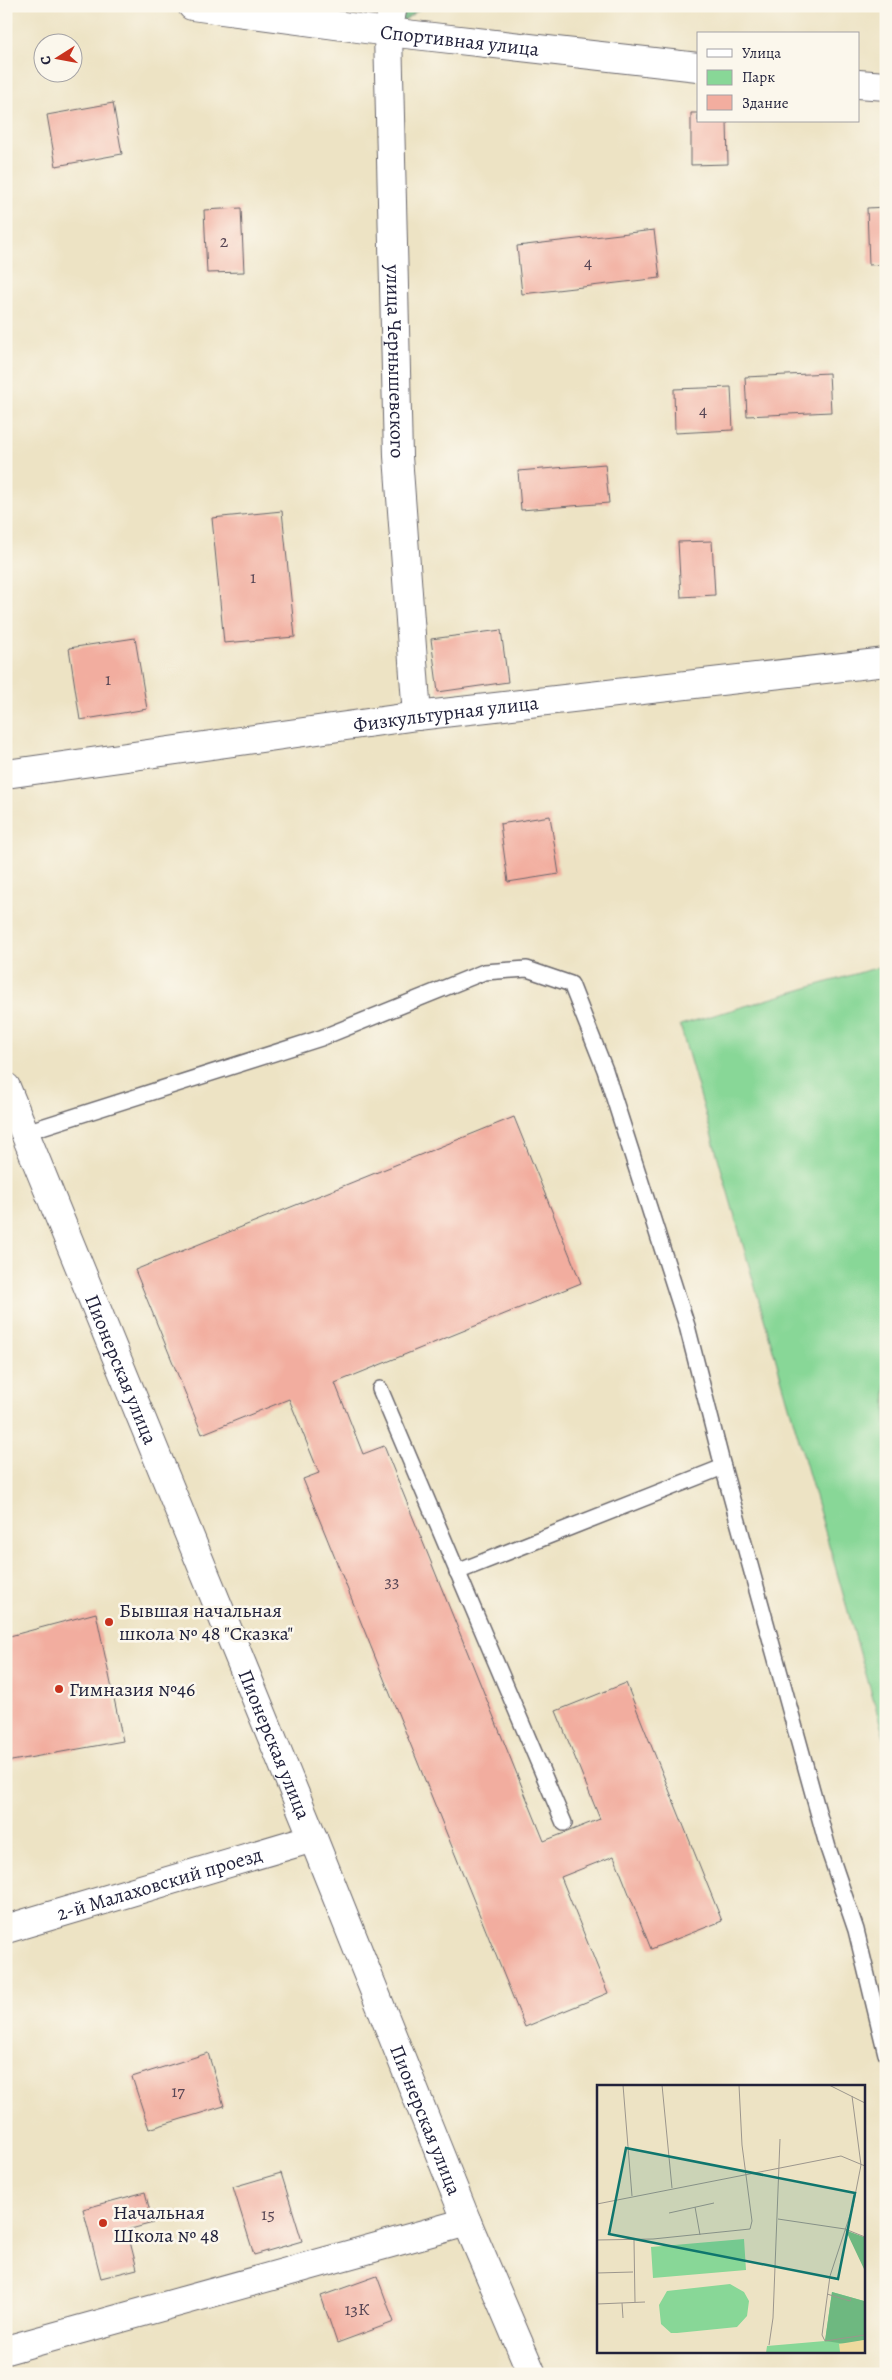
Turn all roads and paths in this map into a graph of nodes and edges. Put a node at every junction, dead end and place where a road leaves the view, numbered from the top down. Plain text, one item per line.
1 (192, 6) edge
2 (393, 6) edge
3 (388, 32) junction
4 (697, 67) edge
5 (860, 84) edge
6 (886, 86) edge
7 (886, 662) edge
8 (417, 716) junction
9 (6, 774) edge
10 (6, 1087) edge
11 (16, 1135) edge
12 (380, 1389) dead end
13 (723, 1467) junction
14 (457, 1572) junction
15 (564, 1823) dead end
16 (313, 1838) junction
17 (6, 1929) edge
18 (886, 2054) edge
19 (467, 2222) junction
20 (6, 2350) edge
21 (532, 2374) edge

1 - 3 street, Спортивная улица
2 - 3 street, улица Чернышевского
3 - 4 street, Спортивная улица
3 - 8 street, улица Чернышевского
5 - 6 street
7 - 8 street, Физкультурная улица
8 - 9 street, Физкультурная улица
10 - 11 street, Пионерская улица
11 - 13 lane
11 - 16 street, Пионерская улица
12 - 14 lane
13 - 14 lane
13 - 18 lane
14 - 15 lane
16 - 17 street, 2-й Малаховский проезд
16 - 19 street, Пионерская улица
19 - 20 street
19 - 21 street, Пионерская улица

